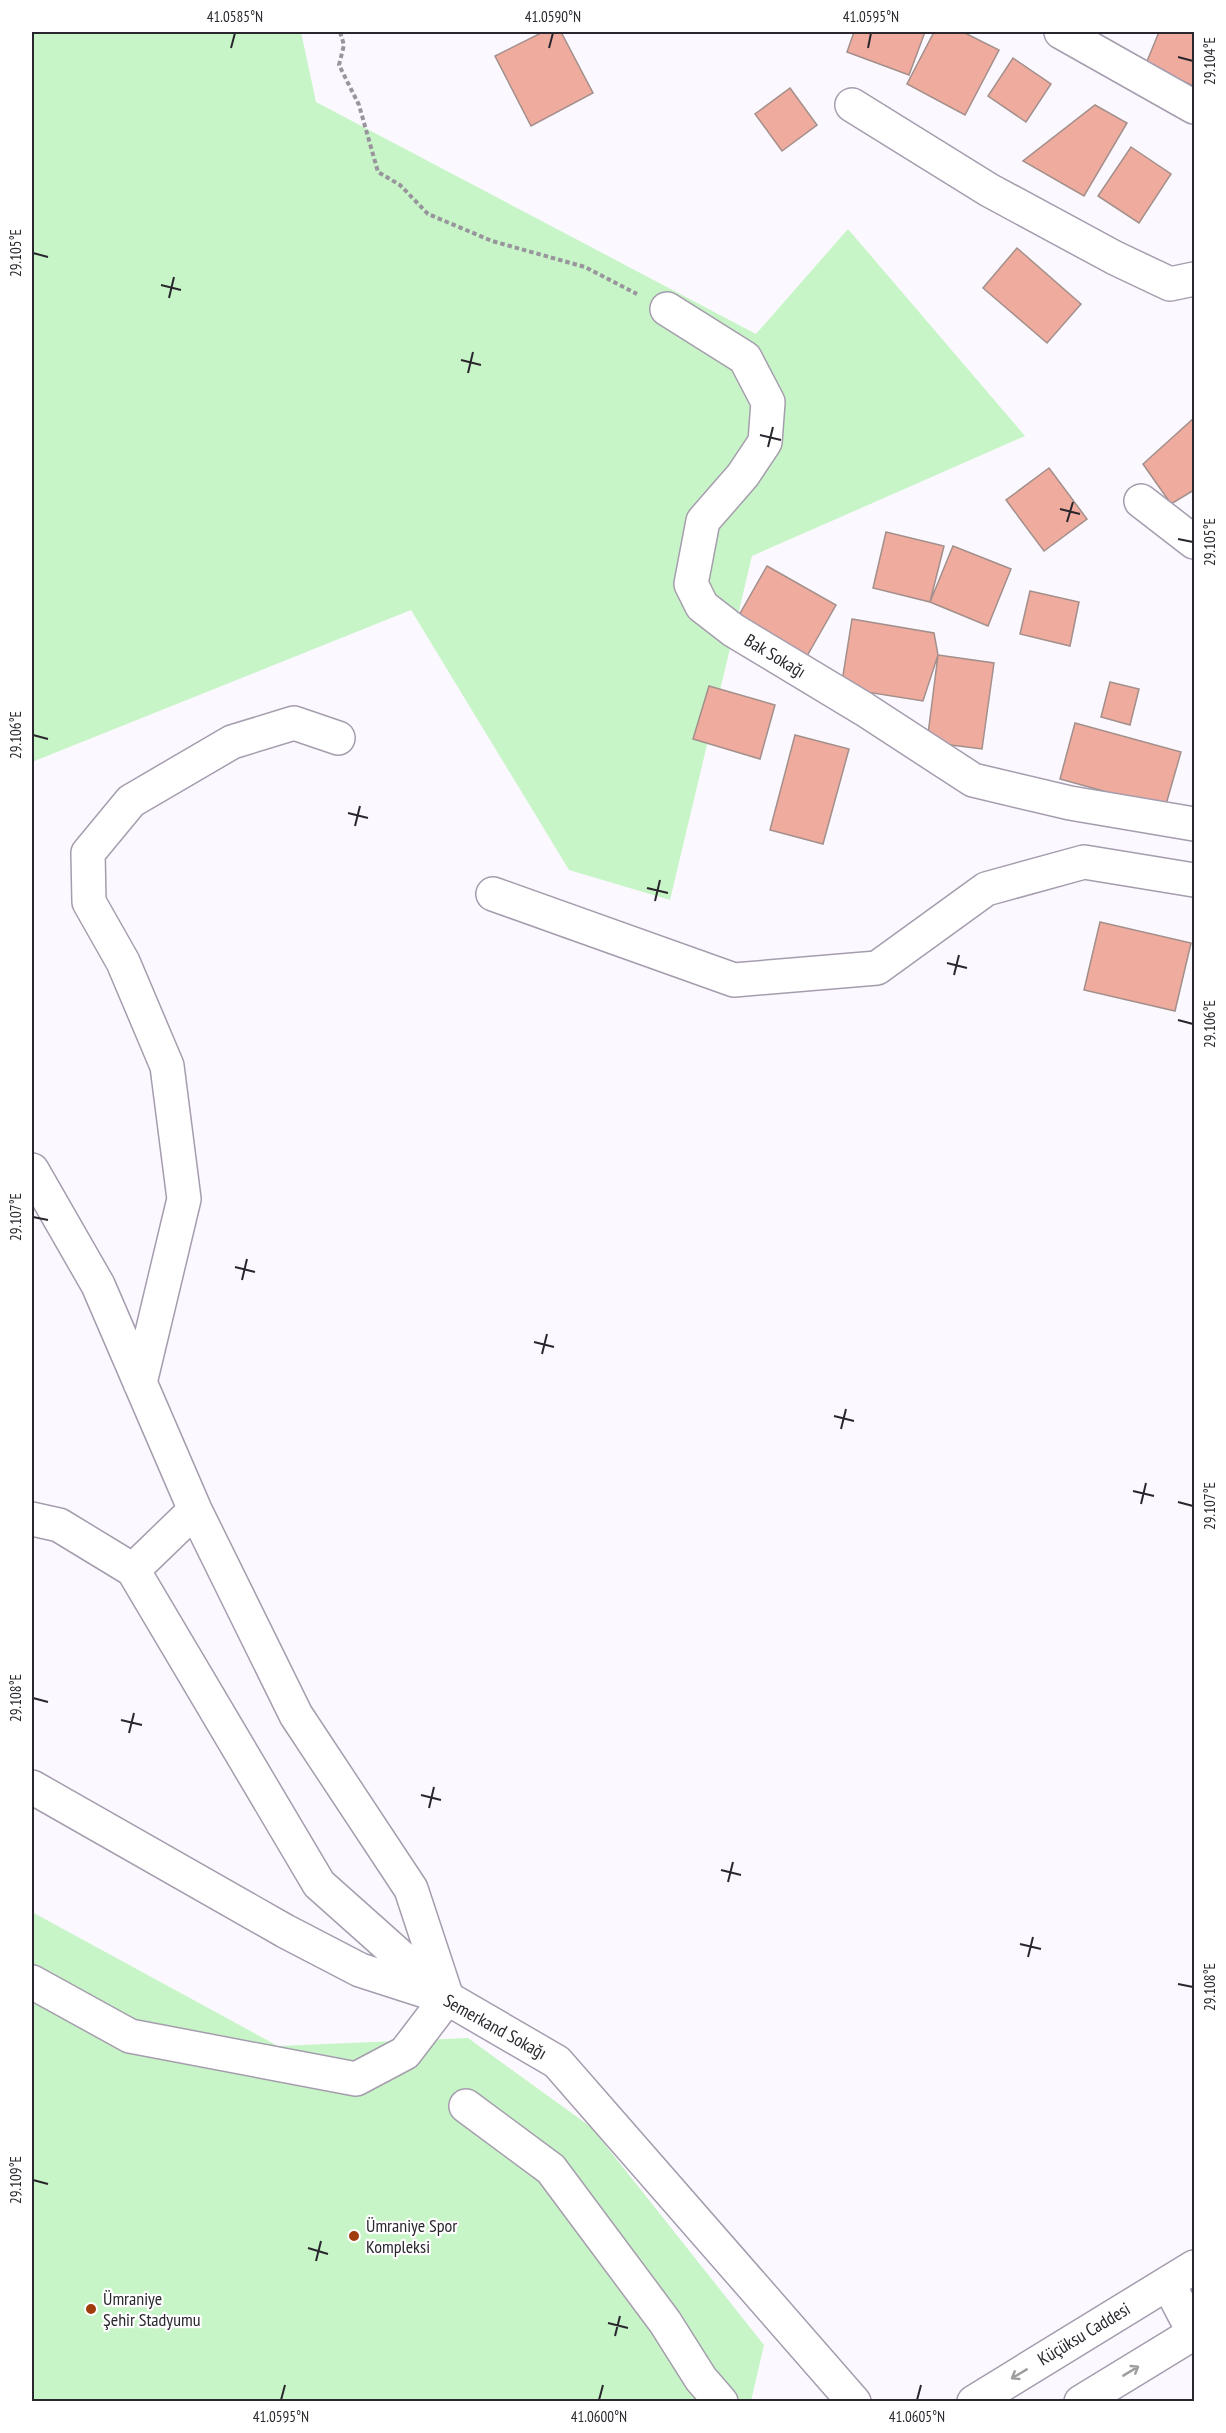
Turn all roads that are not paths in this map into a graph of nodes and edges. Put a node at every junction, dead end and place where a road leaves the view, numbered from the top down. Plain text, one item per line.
1 (1061, 32) edge
2 (852, 105) dead end
3 (1194, 107) edge
4 (1194, 279) edge
5 (667, 309) road end
6 (1142, 501) dead end
7 (1194, 542) edge
8 (338, 738) dead end
9 (1194, 824) edge
10 (1194, 880) edge
11 (493, 894) dead end
12 (32, 1170) edge
13 (140, 1383) junction
14 (195, 1510) junction
15 (32, 1519) edge
16 (133, 1569) junction
17 (32, 1787) edge
18 (32, 1982) edge
19 (447, 1998) junction
20 (466, 2106) dead end
21 (1181, 2275) edge
22 (1194, 2333) edge
23 (721, 2402) edge
24 (854, 2402) edge
25 (974, 2402) edge
26 (1081, 2402) edge

1 - 3 street
2 - 4 street
5 - 9 street, Bak Sokağı
6 - 7 street
8 - 13 street
10 - 11 street
12 - 13 street
13 - 14 street
14 - 16 street
14 - 19 street
15 - 16 street
16 - 19 street
17 - 19 street, Semerkand Sokağı
18 - 19 street
19 - 24 street, Semerkand Sokağı
20 - 23 street
21 - 22 street
21 -> 25 street, Küçüksu Caddesi
26 -> 22 street

